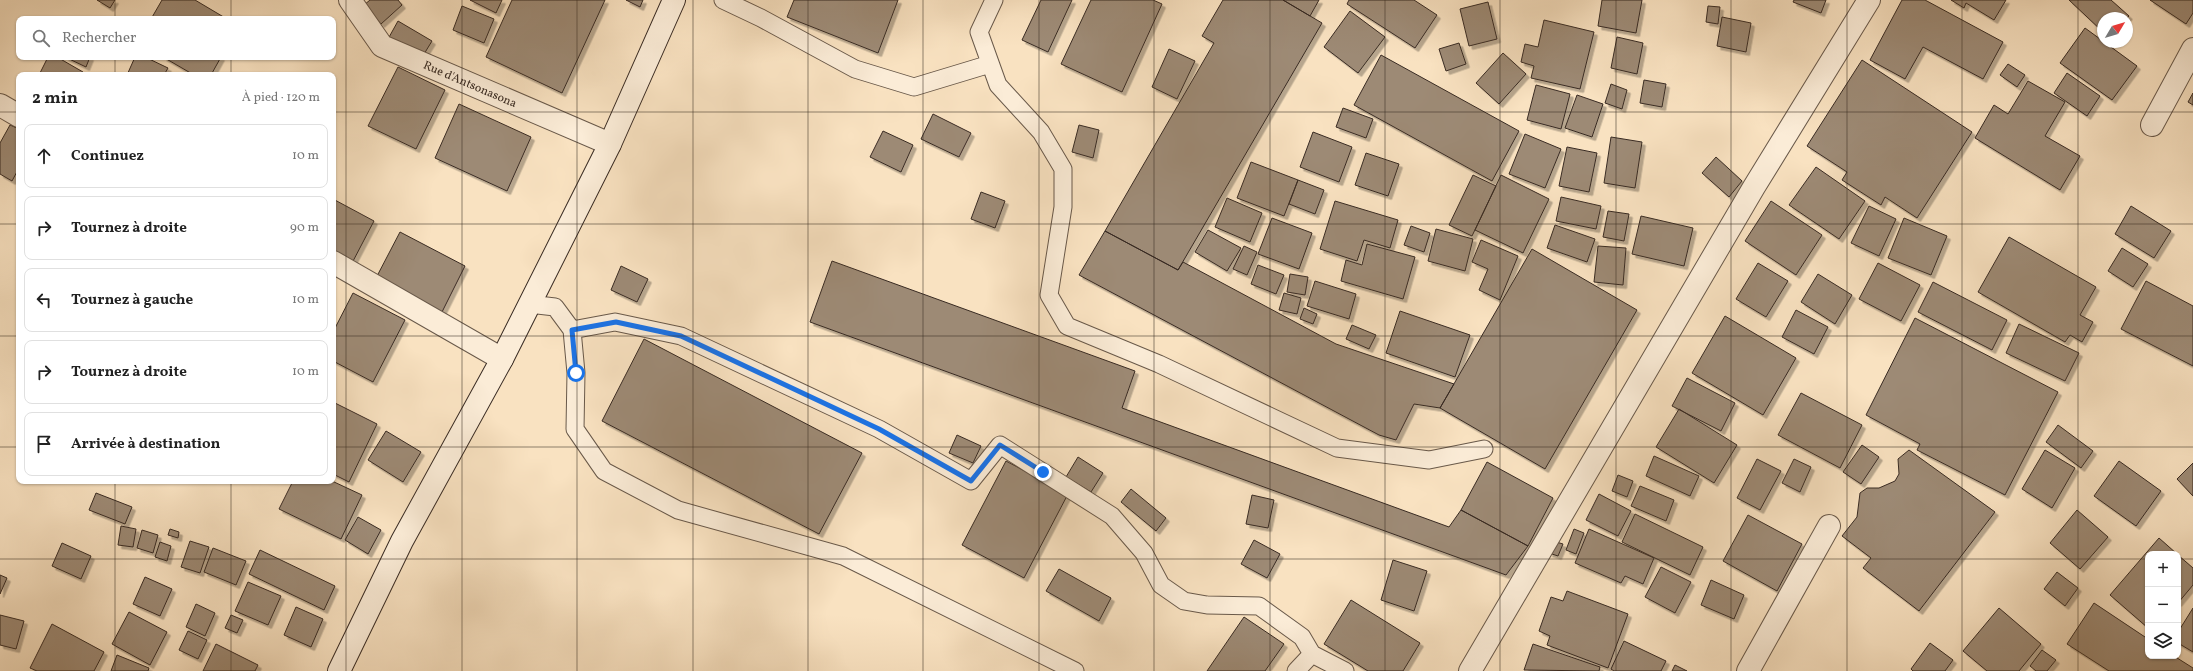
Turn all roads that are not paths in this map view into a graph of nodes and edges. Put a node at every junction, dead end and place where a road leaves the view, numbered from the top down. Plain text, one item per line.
1 (350, 0) edge
2 (674, 0) edge
3 (723, 0) edge
4 (994, 0) edge
5 (1870, 0) edge
6 (2193, 49) edge
7 (990, 64) junction
8 (0, 105) edge
9 (16, 114) edge
10 (2152, 125) dead end
11 (610, 144) junction
12 (336, 264) edge
13 (529, 304) junction
14 (572, 330) junction
15 (502, 359) junction
16 (1484, 449) dead end
17 (1829, 526) dead end
18 (1312, 654) junction
19 (338, 671) edge
20 (1075, 671) edge
21 (1296, 671) edge
22 (1345, 671) edge
23 (1470, 671) edge
24 (1748, 671) edge

1 - 11 street, Rue d'Antsonasona
2 - 11 street
3 - 7 lane
4 - 7 lane
5 - 23 street
6 - 10 street
7 - 16 lane
8 - 9 street
11 - 13 street
12 - 15 street
13 - 14 lane
13 - 15 street
14 - 18 lane
14 - 20 lane
15 - 19 street
17 - 24 street
18 - 21 lane
18 - 22 lane

